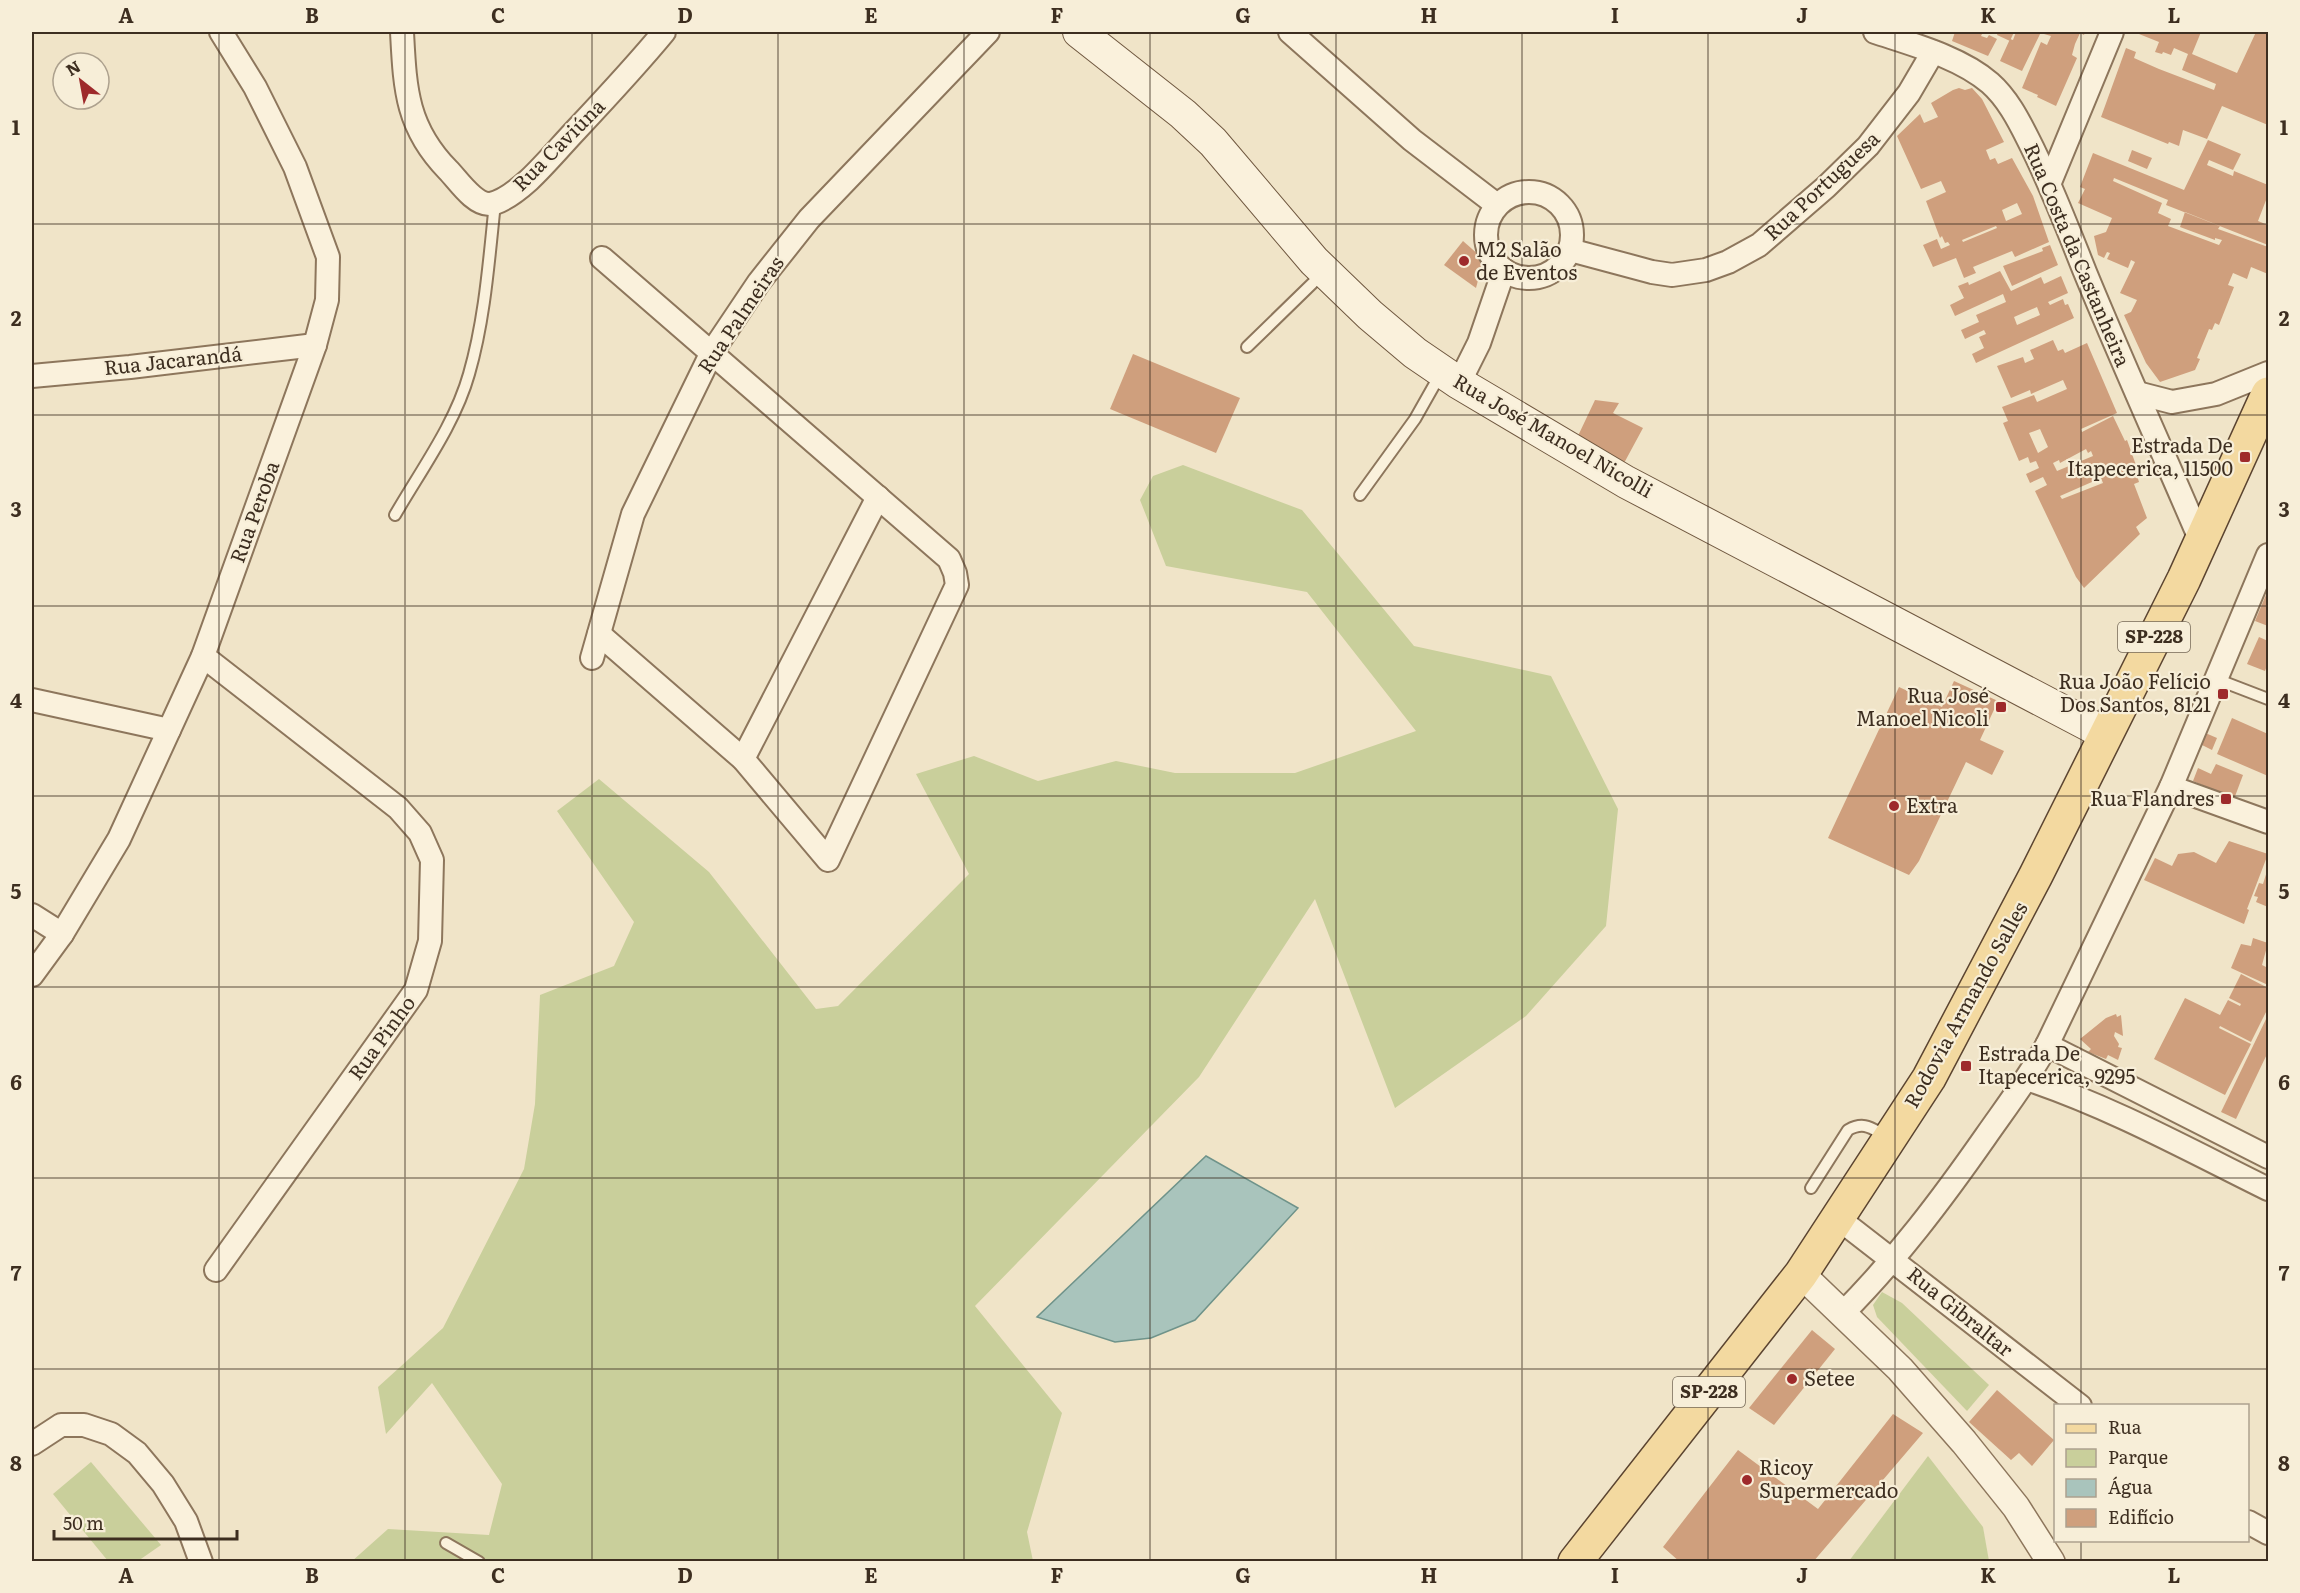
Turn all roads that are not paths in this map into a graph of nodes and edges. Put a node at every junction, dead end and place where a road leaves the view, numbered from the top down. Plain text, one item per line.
1 (222, 32) edge
2 (402, 32) edge
3 (664, 32) edge
4 (988, 32) edge
5 (1078, 32) edge
6 (1290, 32) edge
7 (1875, 32) edge
8 (2112, 32) edge
9 (1933, 52) junction
10 (2050, 182) junction
11 (495, 202) junction
12 (1497, 205) junction
13 (1570, 250) junction
14 (602, 258) dead end
15 (1504, 270) junction
16 (1325, 272) junction
17 (315, 345) junction
18 (1247, 347) dead end
19 (712, 352) junction
20 (2268, 373) edge
21 (32, 376) edge
22 (1451, 377) junction
23 (2137, 393) junction
24 (2268, 394) edge
25 (2260, 426) edge
26 (1360, 495) dead end
27 (878, 497) junction
28 (395, 515) dead end
29 (2200, 539) junction
30 (2268, 555) edge
31 (599, 634) junction
32 (203, 656) junction
33 (592, 658) dead end
34 (2216, 679) junction
35 (2268, 699) edge
36 (32, 700) edge
37 (169, 730) junction
38 (2106, 734) junction
39 (743, 759) junction
40 (2171, 787) junction
41 (2268, 822) edge
42 (32, 915) edge
43 (62, 934) junction
44 (32, 975) edge
45 (2047, 1045) junction
46 (2027, 1079) junction
47 (1890, 1139) junction
48 (2238, 1142) junction
49 (2268, 1157) edge
50 (2229, 1169) junction
51 (1811, 1188) dead end
52 (2268, 1189) edge
53 (1839, 1219) junction
54 (1894, 1260) junction
55 (216, 1270) dead end
56 (1802, 1274) junction
57 (1842, 1314) junction
58 (2077, 1404) edge
59 (32, 1444) edge
60 (2249, 1523) edge
61 (2268, 1533) edge
62 (446, 1543) dead end
63 (201, 1562) edge
64 (479, 1562) edge
65 (1575, 1562) edge
66 (2051, 1562) edge

1 - 17 street, Rua Peroba
2 - 11 street, Rua Caviúna
3 - 11 street, Rua Caviúna
4 - 19 street, Rua Palmeiras
5 - 16 main road, Rua José Manoel Nicolli
6 - 12 street
7 - 9 street, Rua Costa da Castanheira
8 - 10 street
9 - 10 street, Rua Costa da Castanheira
9 - 13 street, Rua Portuguesa
10 - 23 street, Rua Costa da Castanheira
11 - 28 lane
12 - 13 street
12 - 15 street
13 - 15 street
14 - 19 street
15 - 22 street
16 - 18 lane
16 - 22 main road, Rua José Manoel Nicolli
17 - 21 street, Rua Jacarandá
17 - 32 street, Rua Peroba
19 - 27 street
19 - 31 street, Rua Palmeiras
20 - 23 street
22 - 26 lane
22 - 38 main road, Rua José Manoel Nicolli
23 - 29 street, Rua Costa da Castanheira
24 - 25 main road, Rodovia Armando Salles / SP-228
25 - 29 main road, Rodovia Armando Salles / SP-228
27 - 39 street
27 - 39 street
29 - 38 main road, Rodovia Armando Salles / SP-228
30 - 34 street
31 - 33 street, Rua Palmeiras
31 - 39 street
32 - 37 street, Rua Peroba
32 - 55 street, Rua Pinho
34 - 35 lane
34 - 40 street
36 - 37 street
37 - 43 street, Rua Peroba
38 - 47 main road, Rodovia Armando Salles / SP-228
40 - 41 street
40 - 45 street
42 - 43 street
43 - 44 street, Rua Peroba
45 - 46 street
45 - 48 street
46 - 50 street
46 - 54 street
47 - 51 lane
47 - 53 main road, Rodovia Armando Salles / SP-228
48 - 49 street
48 - 50 street
50 - 52 street
53 - 54 street, Rua Gibraltar
53 - 56 main road, Rodovia Armando Salles / SP-228
54 - 57 street
54 - 58 street, Rua Gibraltar
56 - 57 street
56 - 65 main road, Rodovia Armando Salles / SP-228
57 - 66 street
59 - 63 street
60 - 61 street
62 - 64 lane

